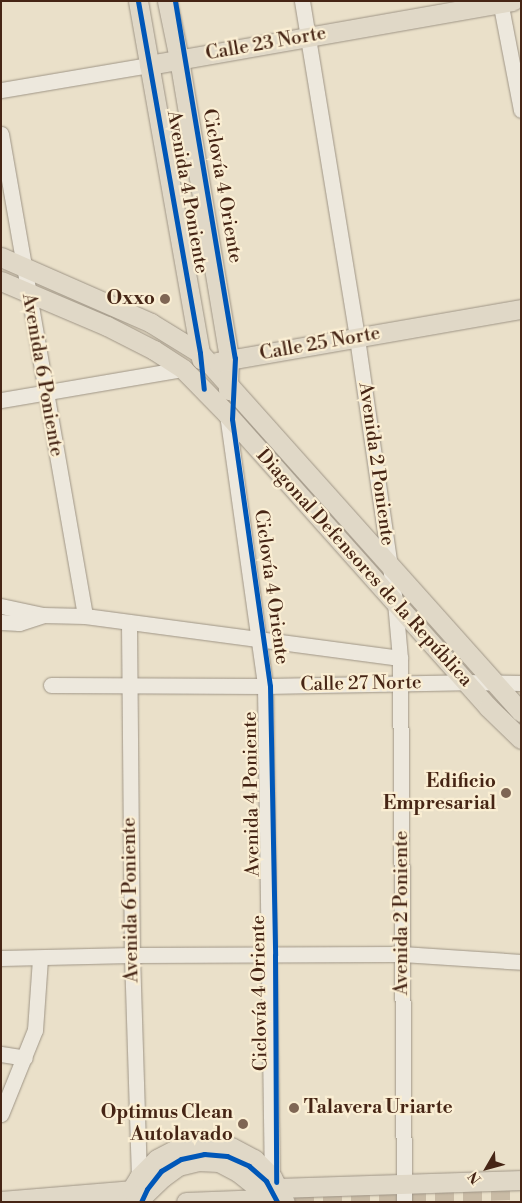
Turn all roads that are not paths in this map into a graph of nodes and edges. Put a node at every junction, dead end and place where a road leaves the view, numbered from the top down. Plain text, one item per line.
1 (138, 1) edge
2 (167, 1) edge
3 (302, 1) edge
4 (504, 2) edge
5 (308, 37) junction
6 (179, 59) junction
7 (149, 64) junction
8 (1, 90) edge
9 (521, 110) edge
10 (1, 134) edge
11 (1, 257) edge
12 (23, 266) junction
13 (1, 281) edge
14 (28, 290) junction
15 (521, 309) edge
16 (357, 338) junction
17 (229, 359) junction
18 (199, 363) junction
19 (229, 384) junction
20 (204, 389) joint
21 (44, 392) junction
22 (1, 400) edge
23 (227, 414) junction
24 (391, 568) junction
25 (395, 602) junction
26 (1, 606) edge
27 (43, 615) junction
28 (85, 616) junction
29 (1, 622) edge
30 (128, 623) junction
31 (260, 640) junction
32 (400, 658) junction
33 (465, 682) junction
34 (492, 682) junction
35 (401, 683) junction
36 (521, 683) edge
37 (51, 685) dead end
38 (128, 686) junction
39 (266, 686) junction
40 (521, 712) edge
41 (521, 740) edge
42 (271, 954) junction
43 (402, 954) junction
44 (132, 955) junction
45 (1, 958) edge
46 (40, 958) junction
47 (521, 962) edge
48 (1, 1054) edge
49 (25, 1058) junction
50 (1, 1114) edge
51 (521, 1180) edge
52 (404, 1183) junction
53 (275, 1191) edge
54 (133, 1193) edge
55 (1, 1201) edge
56 (186, 1202) edge
57 (404, 1202) edge

1 - 7 main road, Avenida 4 Poniente
2 - 6 main road, Avenida 4 Poniente
3 - 5 street, Avenida 2 Poniente
4 - 5 main road, Calle 23 Norte
4 - 9 street
5 - 6 main road, Calle 23 Norte
5 - 16 street, Avenida 2 Poniente
6 - 7 main road, Calle 23 Norte
6 - 17 main road, Avenida 4 Poniente
7 - 8 street, Calle 23 Norte
7 - 18 main road, Avenida 4 Poniente
10 - 12 street, Avenida 6 Poniente
11 - 12 main road, Diagonal Defensores de la República
12 - 14 street, Avenida 6 Poniente
12 - 18 main road, Diagonal Defensores de la República
13 - 14 main road, Diagonal Defensores de la República
14 - 18 main road, Diagonal Defensores de la República
14 - 21 street, Avenida 6 Poniente
15 - 16 main road, Calle 25 Norte
16 - 17 main road, Calle 25 Norte
16 - 24 street, Avenida 2 Poniente
17 - 18 main road, Calle 25 Norte
17 - 19 main road, Avenida 4 Poniente
18 - 19 main road, Diagonal Defensores de la República
18 - 20 main road, Avenida 4 Poniente
18 - 21 street, Calle 25 Norte
19 - 23 main road, Avenida 4 Poniente
19 - 24 main road, Diagonal Defensores de la República
20 - 23 main road, Diagonal Defensores de la República
21 - 22 street, Calle 25 Norte
21 - 28 street, Avenida 6 Poniente
23 - 25 main road, Diagonal Defensores de la República
23 - 31 street, Avenida 4 Poniente
24 - 25 street, Avenida 2 Poniente
24 - 34 main road, Diagonal Defensores de la República
25 - 32 street, Avenida 2 Poniente
25 - 33 main road, Diagonal Defensores de la República
26 - 27 street
27 - 28 street
27 - 29 street
28 - 30 street
30 - 31 street
30 - 38 street, Avenida 6 Poniente
31 - 32 street
31 - 39 street, Avenida 4 Poniente
32 - 35 street, Avenida 2 Poniente
33 - 34 street, Calle 27 Norte
33 - 35 street, Calle 27 Norte
33 - 41 main road, Diagonal Defensores de la República
34 - 36 street, Calle 27 Norte
34 - 40 main road, Diagonal Defensores de la República
35 - 39 street, Calle 27 Norte
35 - 43 street, Avenida 2 Poniente
37 - 38 street, Calle 27 Norte
38 - 39 street, Calle 27 Norte
38 - 44 street, Avenida 6 Poniente
39 - 42 street, Avenida 4 Poniente
42 - 43 street
42 - 44 street
42 - 53 street, Avenida 4 Poniente
43 - 47 street
43 - 52 street, Avenida 2 Poniente
44 - 46 street
44 - 54 street, Avenida 6 Poniente
45 - 46 street
46 - 49 street
48 - 49 street
49 - 50 street
51 - 52 main road
52 - 53 main road
52 - 57 street, Avenida 2 Poniente
53 - 54 main road
53 - 56 main road
54 - 55 main road

